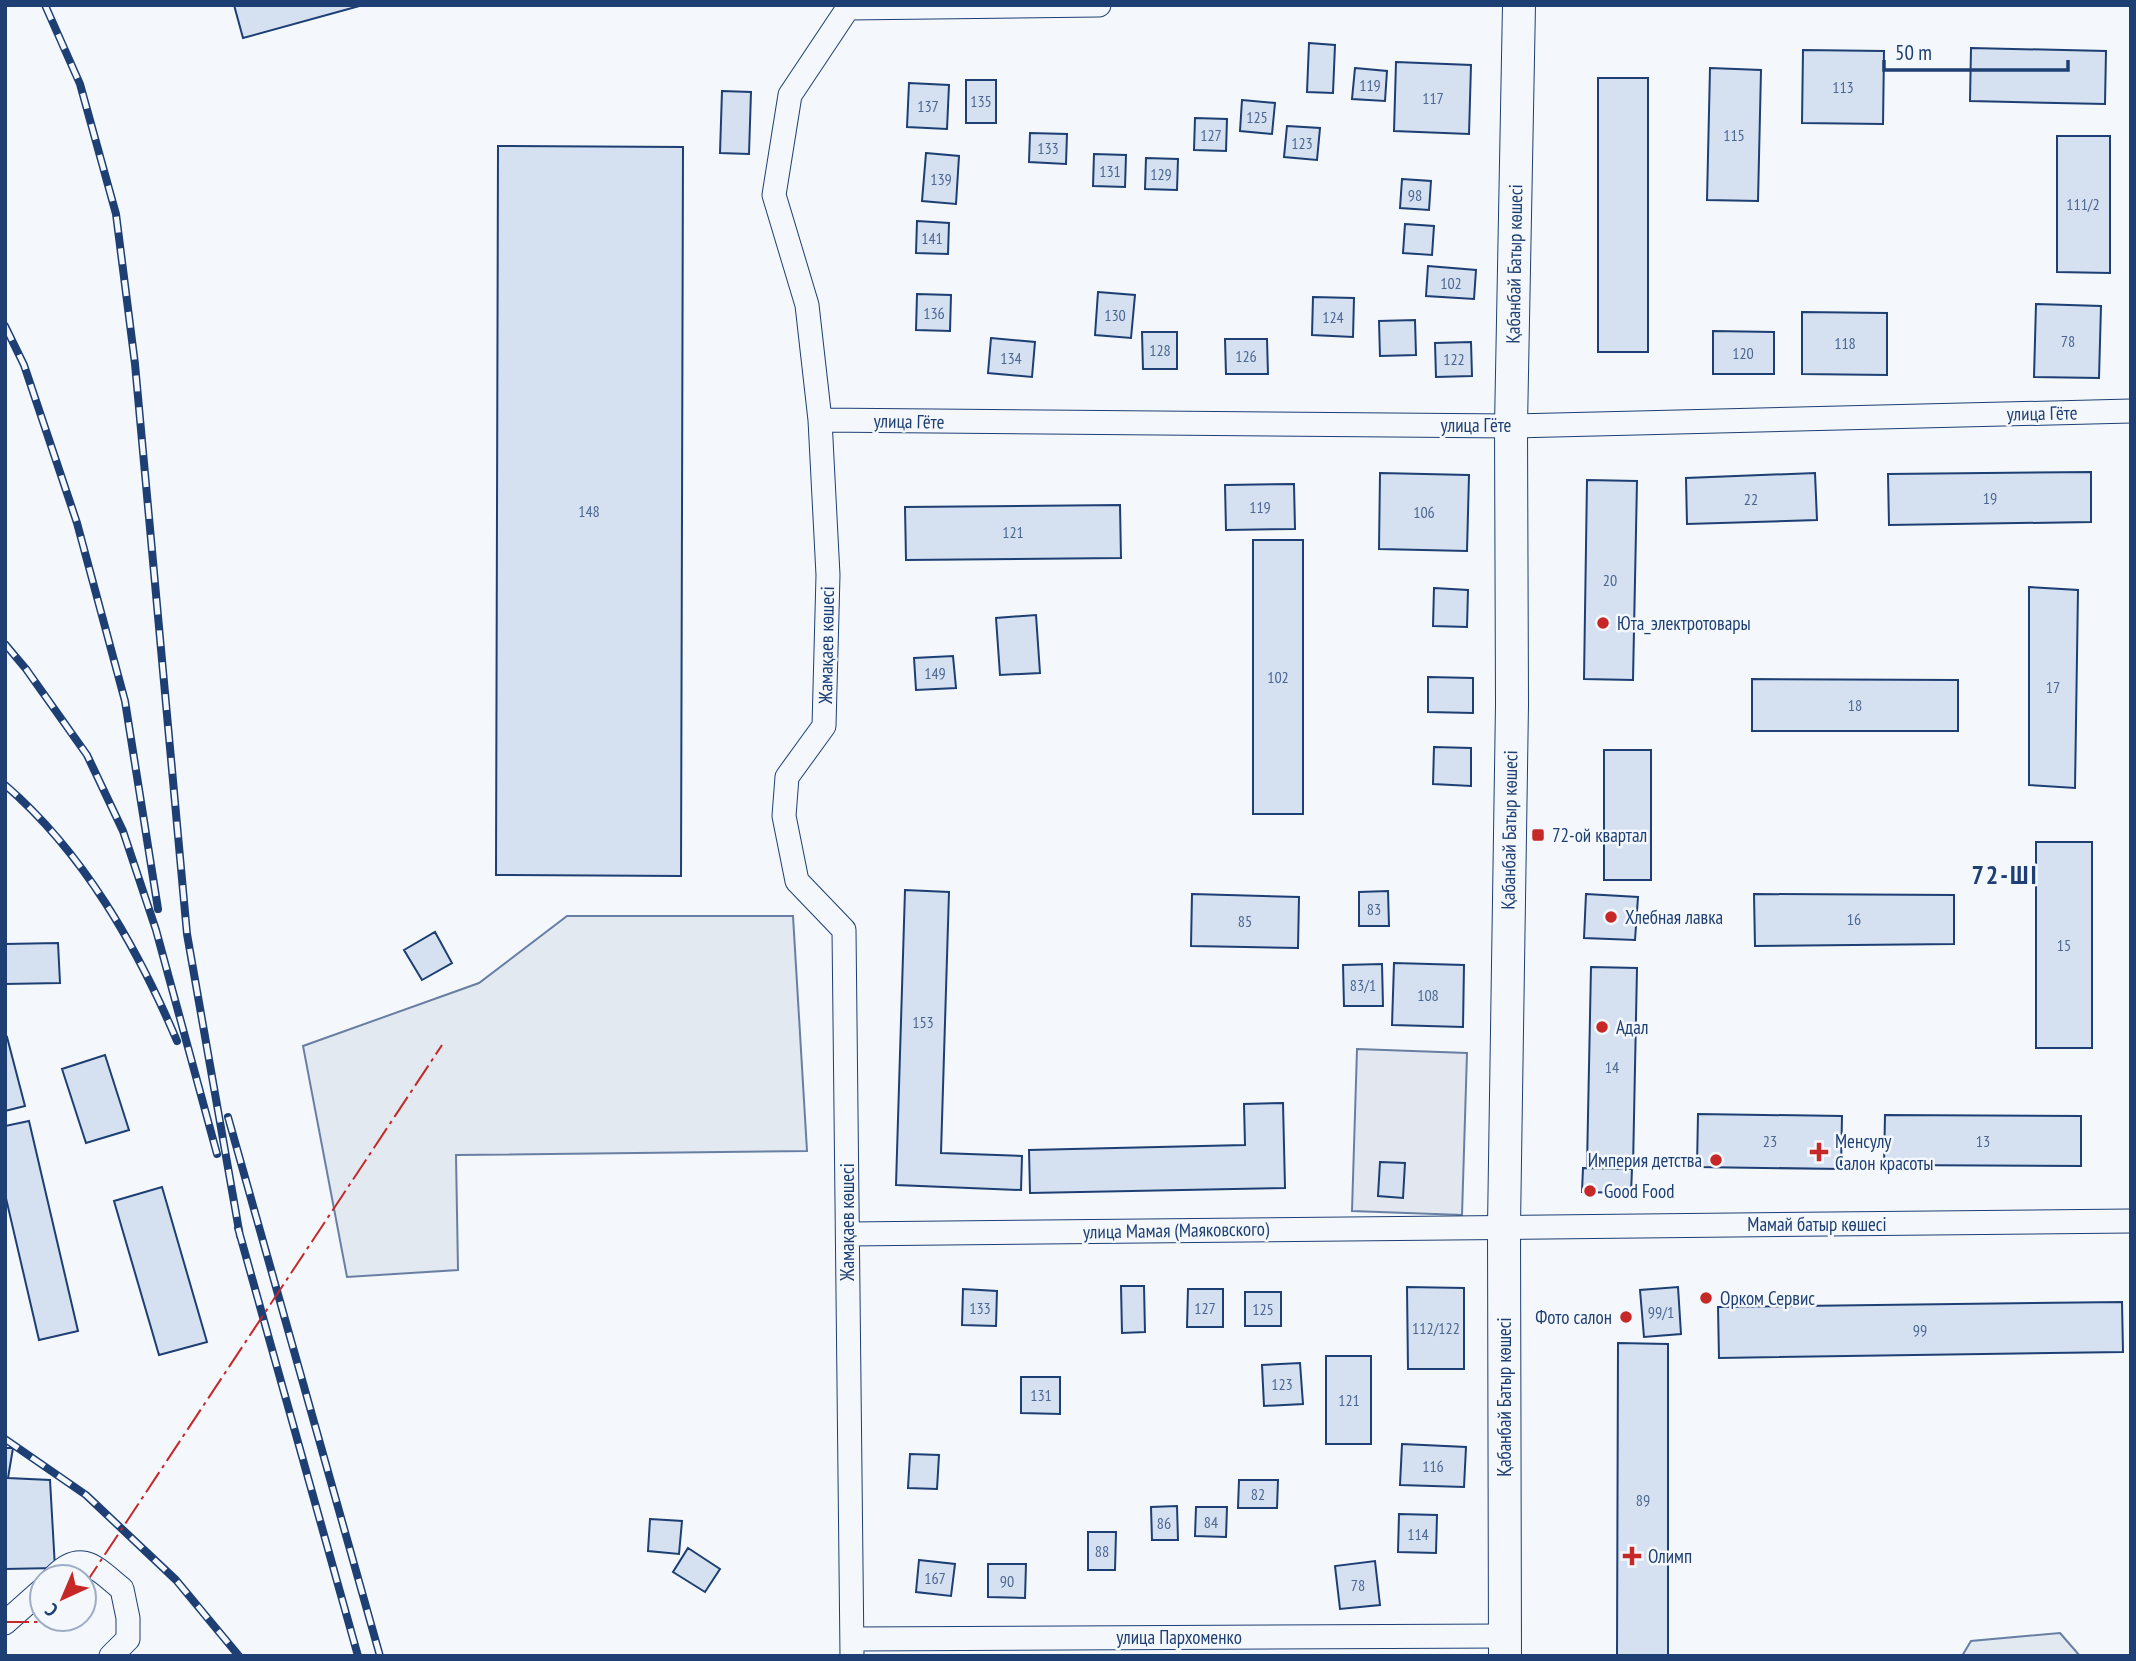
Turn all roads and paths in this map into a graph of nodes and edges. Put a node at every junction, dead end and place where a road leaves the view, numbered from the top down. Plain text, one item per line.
1 (1099, 5) edge
2 (1518, 5) edge
3 (850, 7) edge
4 (2131, 411) edge
5 (820, 420) junction
6 (1511, 426) junction
7 (2131, 1221) edge
8 (1504, 1226) junction
9 (849, 1234) junction
10 (98, 1570) edge
11 (28, 1602) edge
12 (5, 1623) edge
13 (1505, 1646) edge
14 (852, 1647) edge
15 (111, 1656) edge

1 - 3 street
2 - 6 main road, Қабанбай Батыр көшесі
3 - 5 street, Жамақаев көшесі
4 - 6 street, улица Гёте
5 - 6 street, улица Гёте
5 - 9 street, Жамақаев көшесі
6 - 8 main road, Қабанбай Батыр көшесі
7 - 8 street, Мамай батыр көшесі
8 - 9 street, улица Мамая (Маяковского)
8 - 13 main road, Қабанбай Батыр көшесі
9 - 14 street, Жамақаев көшесі
10 - 15 street
11 - 12 street
13 - 14 street, улица Пархоменко

